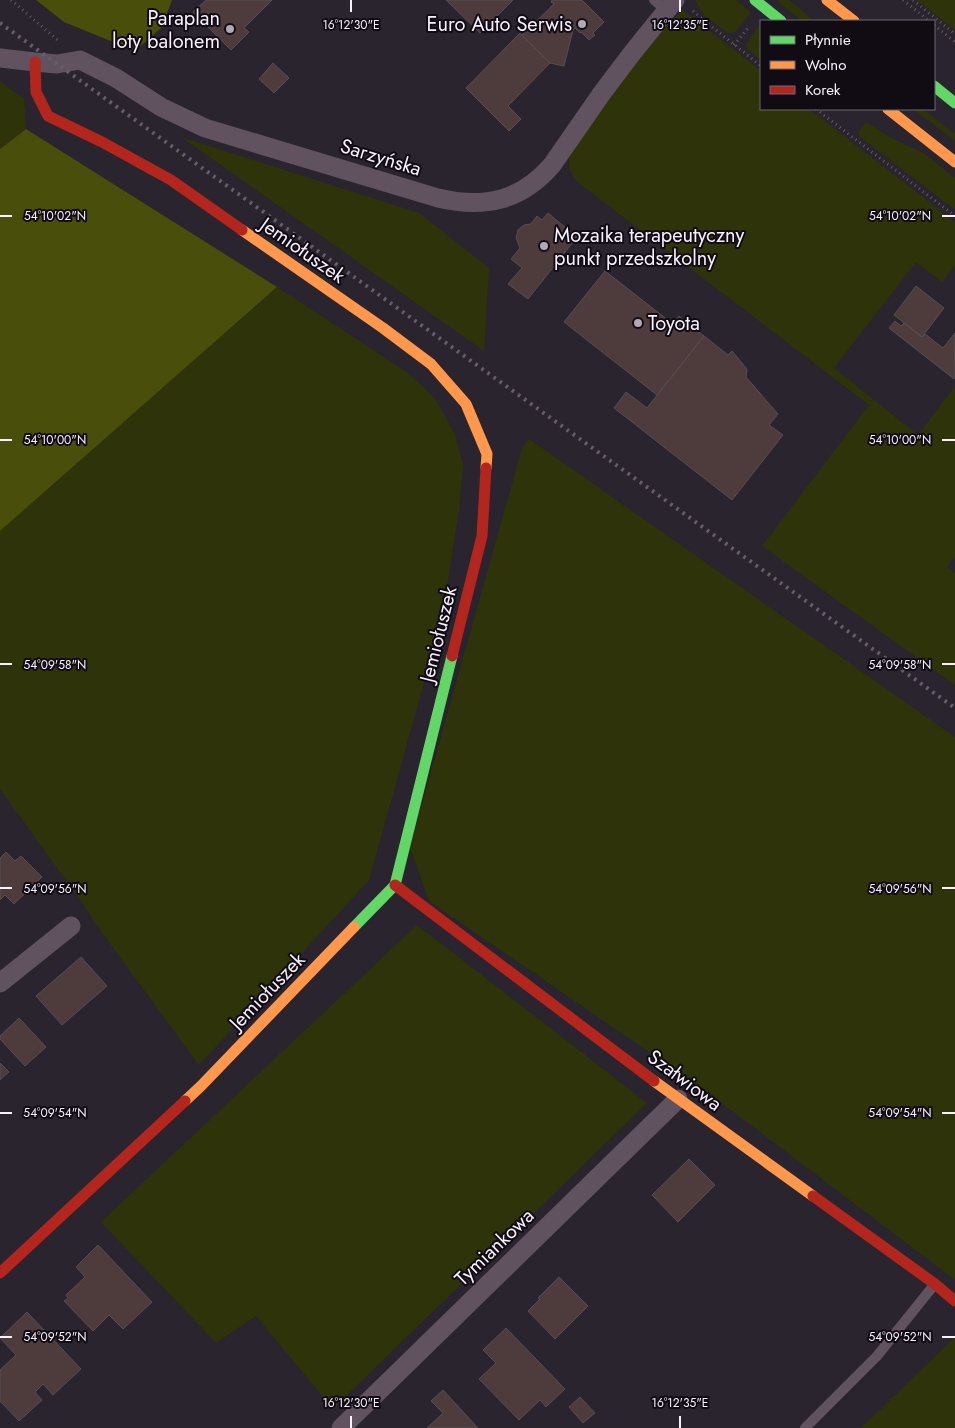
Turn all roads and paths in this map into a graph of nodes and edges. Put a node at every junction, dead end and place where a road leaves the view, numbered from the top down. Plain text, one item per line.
1 (11, 0) edge
2 (755, 0) edge
3 (828, 0) edge
4 (903, 0) edge
5 (913, 0) edge
6 (671, 4) edge
7 (780, 20) edge
8 (853, 20) edge
9 (928, 20) edge
10 (750, 24) dead end
11 (935, 26) edge
12 (955, 34) edge
13 (955, 42) edge
14 (734, 45) junction
15 (0, 58) edge
16 (80, 60) junction
17 (34, 62) junction
18 (760, 65) edge
19 (935, 87) edge
20 (955, 103) edge
21 (817, 110) edge
22 (889, 110) edge
23 (955, 162) edge
24 (955, 216) edge
25 (395, 885) junction
26 (71, 926) dead end
27 (0, 983) edge
28 (678, 1099) junction
29 (0, 1273) edge
30 (935, 1284) junction
31 (955, 1301) edge
32 (341, 1428) edge
33 (805, 1428) edge

1 - 16 path
2 - 7 street
3 - 8 street
4 - 9 path
5 - 12 path
6 - 14 path
6 - 16 street, Sarzyńska
10 - 14 path
11 - 13 path
14 - 18 path
15 - 17 street
16 - 17 street
17 - 25 street, Jemiołuszek
19 - 20 street
21 - 24 path
22 - 23 street
25 - 28 street, Szałwiowa
25 - 29 street, Jemiołuszek
26 - 27 street
28 - 30 street, Szałwiowa
28 - 32 street, Tymiankowa
30 - 31 street, Szałwiowa
30 - 33 lane

